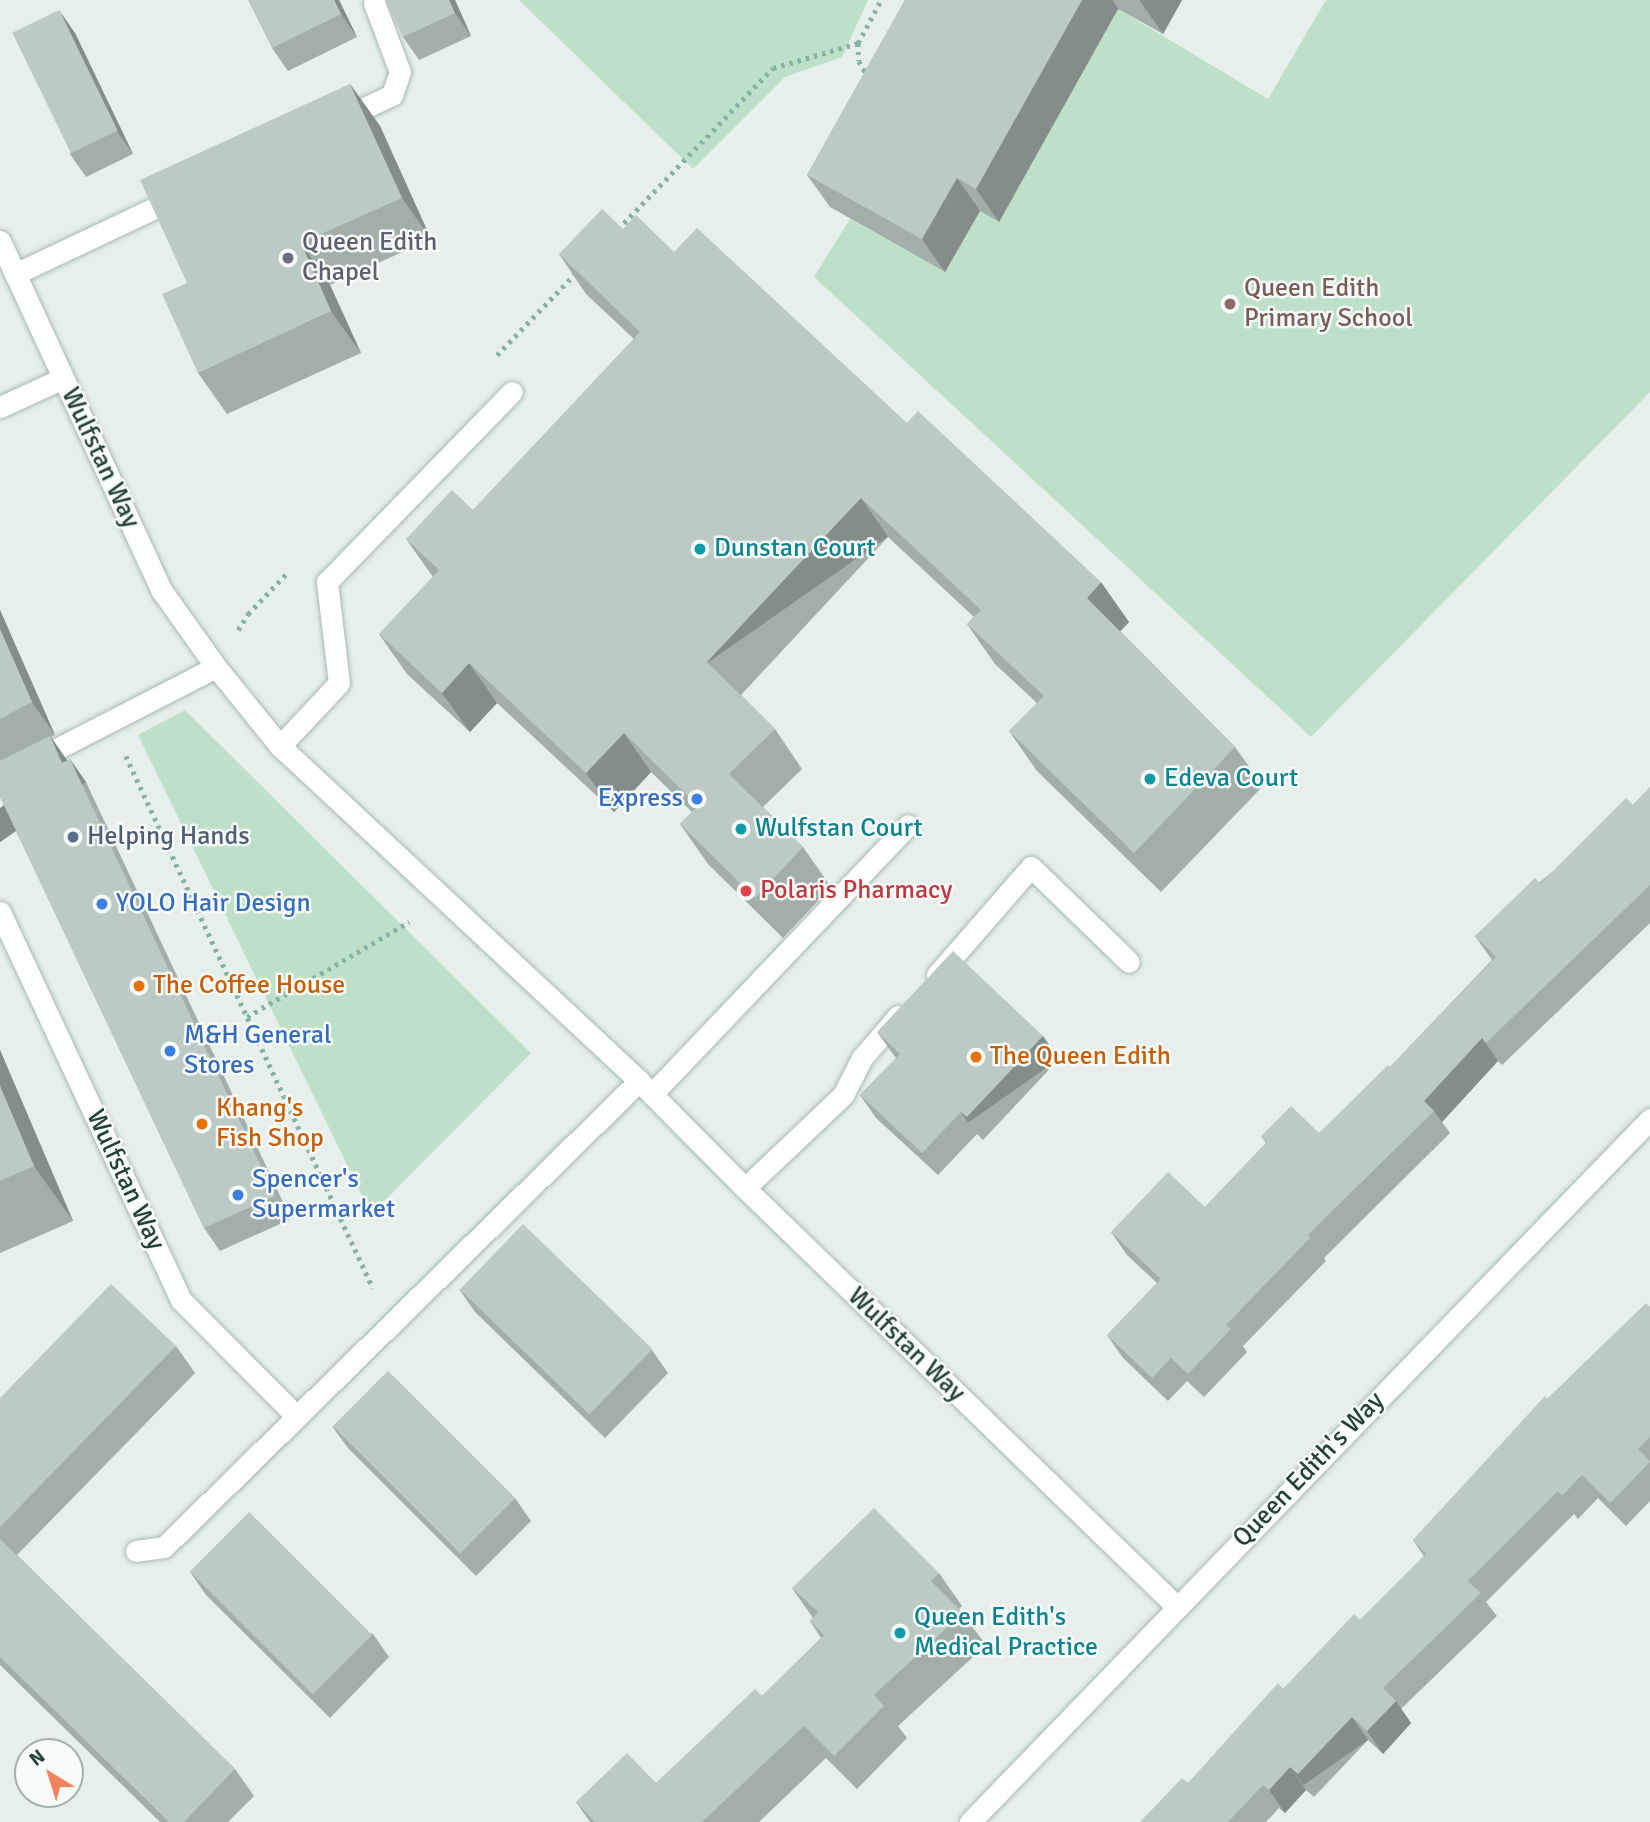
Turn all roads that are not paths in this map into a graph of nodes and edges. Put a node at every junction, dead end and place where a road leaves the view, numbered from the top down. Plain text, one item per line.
1 (374, 3) dead end
2 (329, 125) edge
3 (191, 191) edge
4 (0, 241) edge
5 (15, 274) junction
6 (63, 378) junction
7 (512, 392) dead end
8 (0, 407) edge
9 (216, 667) junction
10 (280, 747) junction
11 (0, 778) edge
12 (908, 825) dead end
13 (0, 912) edge
14 (1129, 962) dead end
15 (645, 1087) junction
16 (1650, 1119) edge
17 (745, 1188) junction
18 (296, 1416) junction
19 (136, 1551) dead end
20 (1177, 1607) junction
21 (970, 1822) edge

1 - 2 street
3 - 5 street
4 - 5 street, Wulfstan Way
5 - 6 street, Wulfstan Way
6 - 8 street
6 - 9 street, Wulfstan Way
7 - 10 street
9 - 10 street, Wulfstan Way
9 - 11 street
10 - 15 street, Wulfstan Way
12 - 15 street
13 - 18 street, Wulfstan Way
14 - 17 street
15 - 17 street, Wulfstan Way
15 - 18 street
16 - 20 street, Queen Edith's Way
17 - 20 street, Wulfstan Way
18 - 19 street
20 - 21 street, Queen Edith's Way

